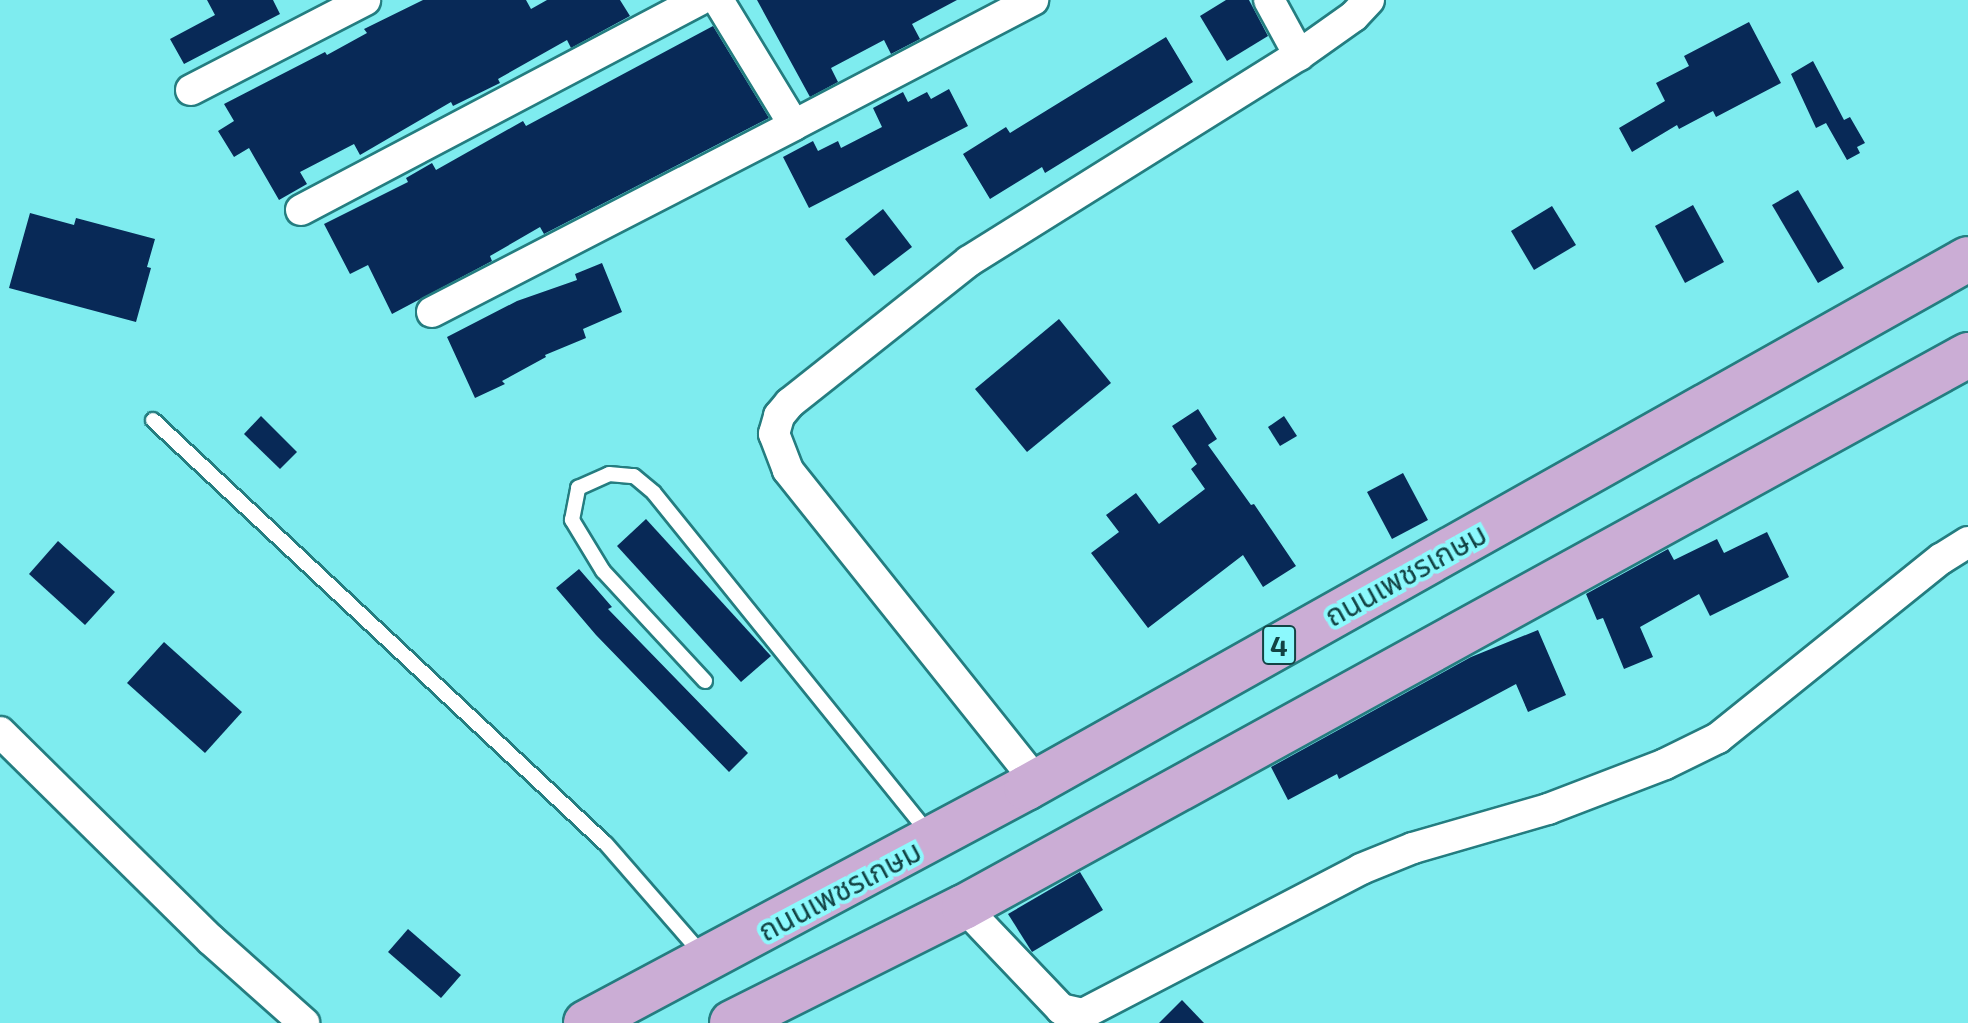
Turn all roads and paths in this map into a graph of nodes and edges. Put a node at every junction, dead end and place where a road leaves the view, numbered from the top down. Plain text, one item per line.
1 (365, 0) edge
2 (700, 0) edge
3 (718, 0) edge
4 (1033, 0) edge
5 (1269, 0) edge
6 (1369, 0) edge
7 (1299, 55) junction
8 (191, 90) dead end
9 (794, 125) junction
10 (301, 210) dead end
11 (1968, 259) edge
12 (432, 312) dead end
13 (1965, 363) edge
14 (153, 420) dead end
15 (1968, 542) edge
16 (705, 681) dead end
17 (0, 732) edge
18 (1036, 781) junction
19 (933, 839) junction
20 (964, 907) junction
21 (707, 961) junction
22 (304, 1023) edge
23 (586, 1023) edge
24 (732, 1023) edge

1 - 8 street
2 - 10 street
3 - 9 street
4 - 9 street
5 - 7 street
6 - 7 street
7 - 18 street
9 - 12 street
11 - 18 main road, ถนนเพชรเกษม / 4
13 - 20 main road
14 - 21 lane
15 - 20 street
16 - 19 lane
17 - 22 street
18 - 19 main road, ถนนเพชรเกษม / 4
19 - 21 main road, ถนนเพชรเกษม / 4
20 - 24 main road
21 - 23 main road, ถนนเพชรเกษม / 4

